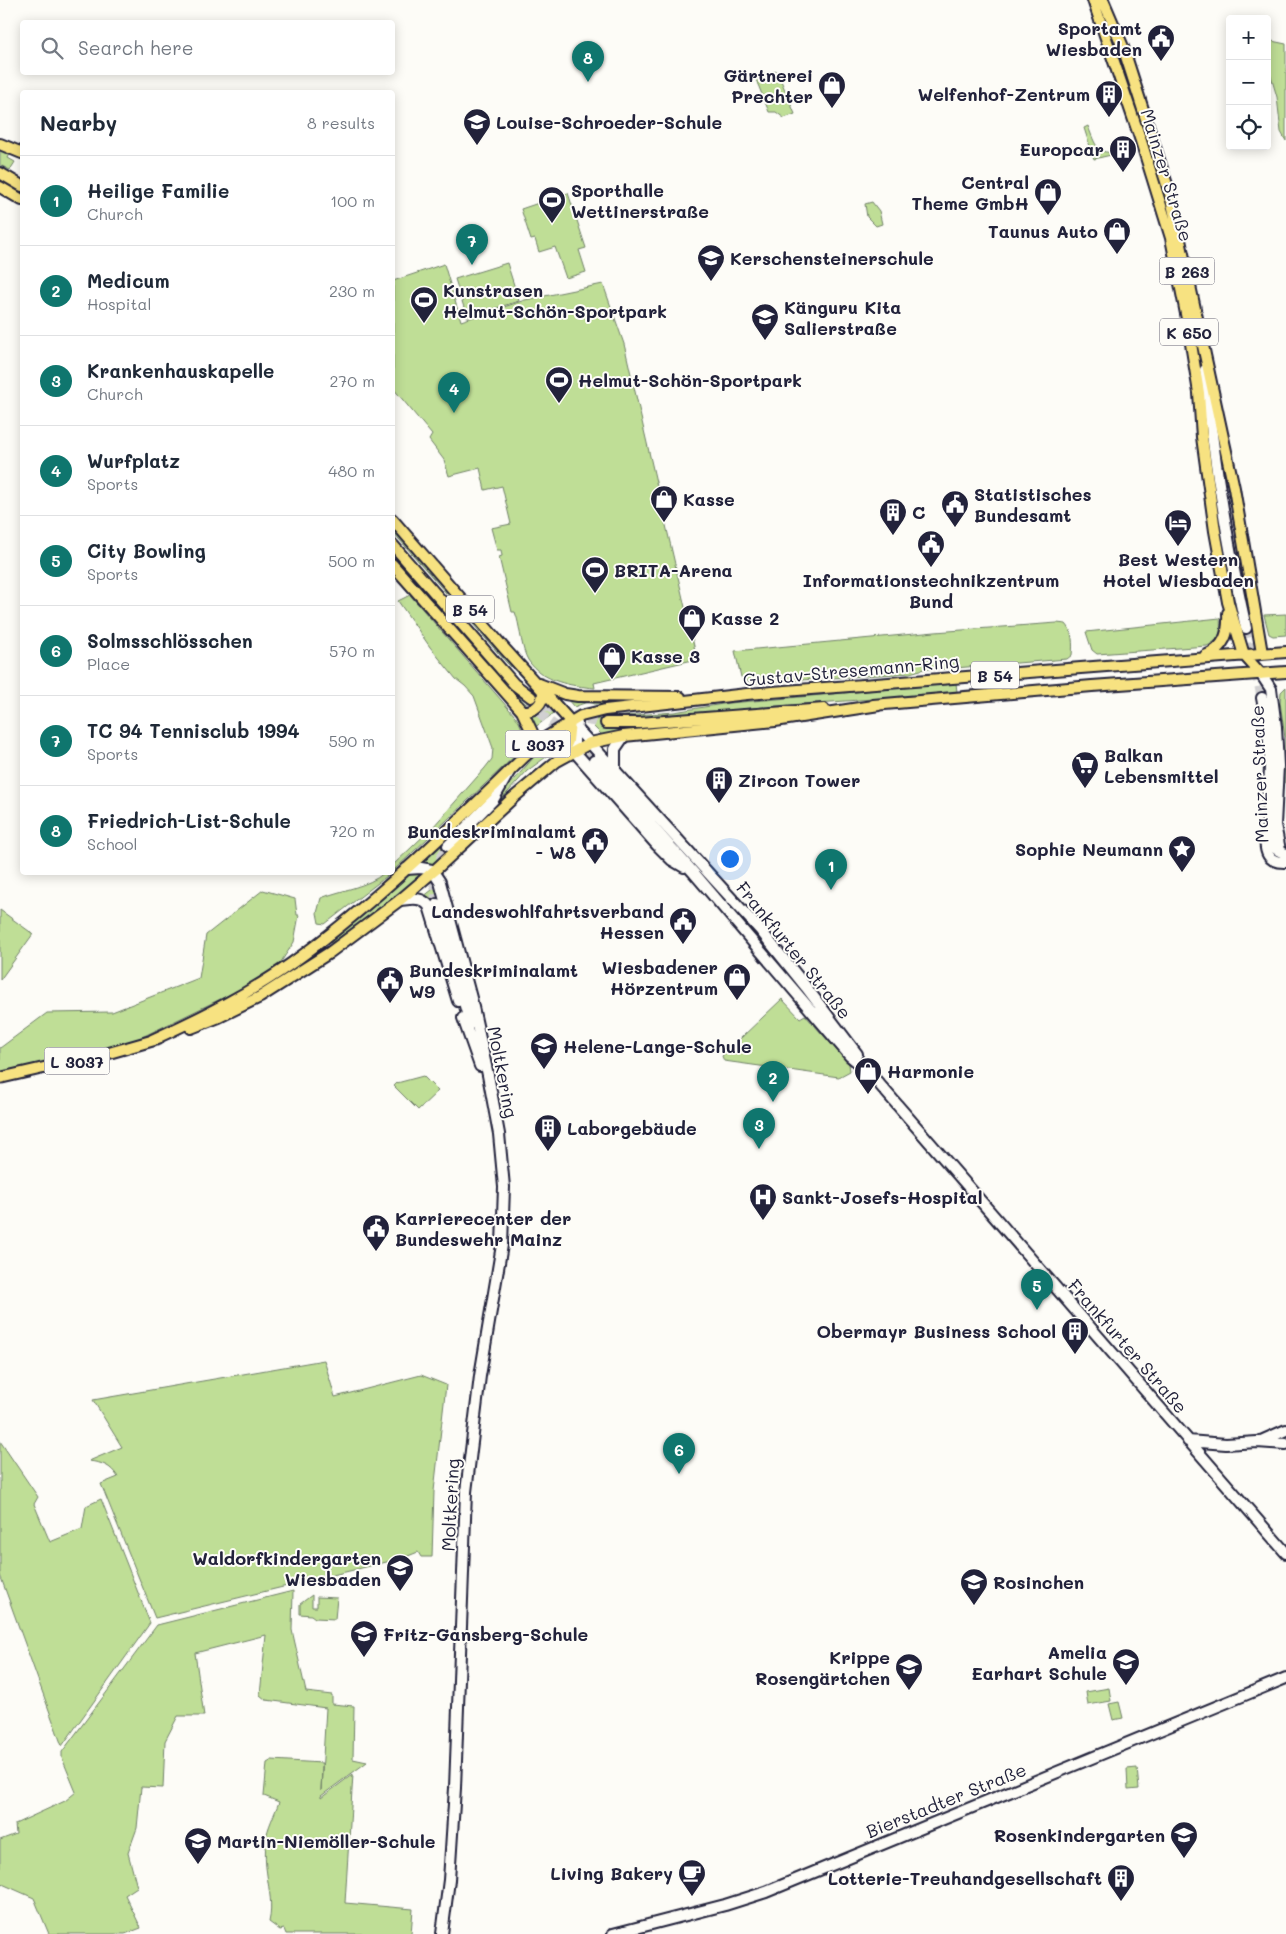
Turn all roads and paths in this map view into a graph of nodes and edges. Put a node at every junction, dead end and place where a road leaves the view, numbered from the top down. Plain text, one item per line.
1 (1093, 0) edge
2 (1103, 0) edge
3 (0, 144) edge
4 (20, 153) edge
5 (0, 173) edge
6 (20, 185) edge
7 (0, 187) edge
8 (20, 199) edge
9 (1182, 288) joint
10 (1202, 349) junction
11 (1198, 393) junction
12 (1211, 438) junction
13 (395, 522) edge
14 (395, 547) edge
15 (395, 567) edge
16 (1228, 602) junction
17 (1246, 628) tunnel mouth
18 (1286, 652) edge
19 (1262, 653) junction
20 (1244, 655) junction
21 (1199, 658) junction
22 (1255, 672) junction
23 (1286, 672) edge
24 (965, 677) junction
25 (532, 679) junction
26 (1271, 689) junction
27 (543, 692) junction
28 (967, 696) junction
29 (719, 697) junction
30 (530, 698) tunnel mouth
31 (1262, 698) tunnel mouth
32 (879, 705) junction
33 (522, 711) junction
34 (606, 723) tunnel mouth
35 (573, 724) junction
36 (624, 736) junction
37 (590, 743) junction
38 (531, 750) junction
39 (574, 751) junction
40 (560, 759) junction
41 (594, 761) tunnel mouth
42 (615, 770) junction
43 (510, 771) junction
44 (1268, 828) junction
45 (448, 846) tunnel mouth
46 (1283, 852) edge
47 (1286, 862) edge
48 (406, 869) junction
49 (434, 871) junction
50 (694, 873) junction
51 (400, 900) junction
52 (438, 904) tunnel mouth
53 (455, 967) junction
54 (464, 1000) junction
55 (152, 1040) junction
56 (867, 1070) junction
57 (0, 1078) edge
58 (499, 1134) junction
59 (1286, 1430) edge
60 (1188, 1441) junction
61 (1257, 1442) junction
62 (1226, 1444) junction
63 (1286, 1444) edge
64 (1199, 1453) junction
65 (1286, 1553) edge
66 (1286, 1678) edge
67 (449, 1880) junction
68 (442, 1934) edge
69 (449, 1934) edge
70 (613, 1934) edge

1 - 9 main road, Mainzer Straße / B 263
2 - 10 main road, Mainzer Straße / B 263
3 - 4 main road
5 - 6 main road
7 - 8 main road
9 - 11 main road, Mainzer Straße / K 650
10 - 12 main road, Mainzer Straße / K 650
10 - 19 main road, Mainzer Straße / B 263
11 - 12 main road, Mainzer Straße / K 650
11 - 16 main road, Mainzer Straße
12 - 17 main road, Mainzer Straße / K 650
13 - 25 main road, B 54
14 - 30 main road, B 54
15 - 33 main road
16 - 20 main road, Mainzer Straße
16 - 21 main road
18 - 19 main road, Gustav-Stresemann-Ring / B 54
19 - 20 main road, Gustav-Stresemann-Ring / B 54
19 - 22 main road
20 - 21 main road, Gustav-Stresemann-Ring / B 54
20 - 22 main road
21 - 24 main road, Gustav-Stresemann-Ring / B 54
22 - 23 main road, Gustav-Stresemann-Ring / B 54
22 - 26 main road
22 - 28 main road, Gustav-Stresemann-Ring / B 54
23 - 26 main road
24 - 28 main road
24 - 29 main road, Gustav-Stresemann-Ring / B 54
25 - 27 main road
25 - 29 main road, B 54
26 - 46 main road, Mainzer Straße
27 - 33 main road
27 - 35 main road
28 - 32 main road, Gustav-Stresemann-Ring / B 54
29 - 35 main road, Gustav-Stresemann-Ring
31 - 44 main road, Mainzer Straße
32 - 34 main road, Gustav-Stresemann-Ring / B 54
32 - 36 main road, Gustav-Stresemann-Ring
33 - 38 main road
35 - 37 main road, L 3037
35 - 38 main road, L 3037
35 - 39 main road
35 - 40 main road
36 - 37 main road, Gustav-Stresemann-Ring
36 - 42 main road
37 - 39 main road, Gustav-Stresemann-Ring
37 - 42 main road, Frankfurter Straße / L 3037
38 - 43 main road, L 3037
39 - 40 main road, L 3037
39 - 50 main road, L 3037
40 - 49 main road, L 3037
41 - 50 main road, Frankfurter Straße
42 - 56 main road, Frankfurter Straße / L 3037
43 - 45 main road
43 - 48 main road, L 3037
44 - 46 main road, Mainzer Straße
44 - 47 main road
48 - 49 main road
48 - 55 main road, L 3037
49 - 51 main road, L 3037
49 - 53 main road, Moltkering
50 - 56 main road, Frankfurter Straße / L 3037
51 - 53 main road
51 - 55 main road, L 3037
52 - 53 main road, Moltkering
53 - 54 main road
53 - 54 main road, Moltkering
54 - 58 main road, Moltkering
54 - 58 main road, Moltkering
55 - 57 main road, L 3037
56 - 60 main road, Frankfurter Straße / L 3037
58 - 67 main road, Moltkering
59 - 61 main road
60 - 62 main road
60 - 64 main road, Frankfurter Straße / L 3037
61 - 62 main road
61 - 63 main road
62 - 64 main road
64 - 65 main road, Frankfurter Straße
66 - 70 main road, Bierstadter Straße
67 - 68 main road, Moltkering
67 - 69 main road, Moltkering

